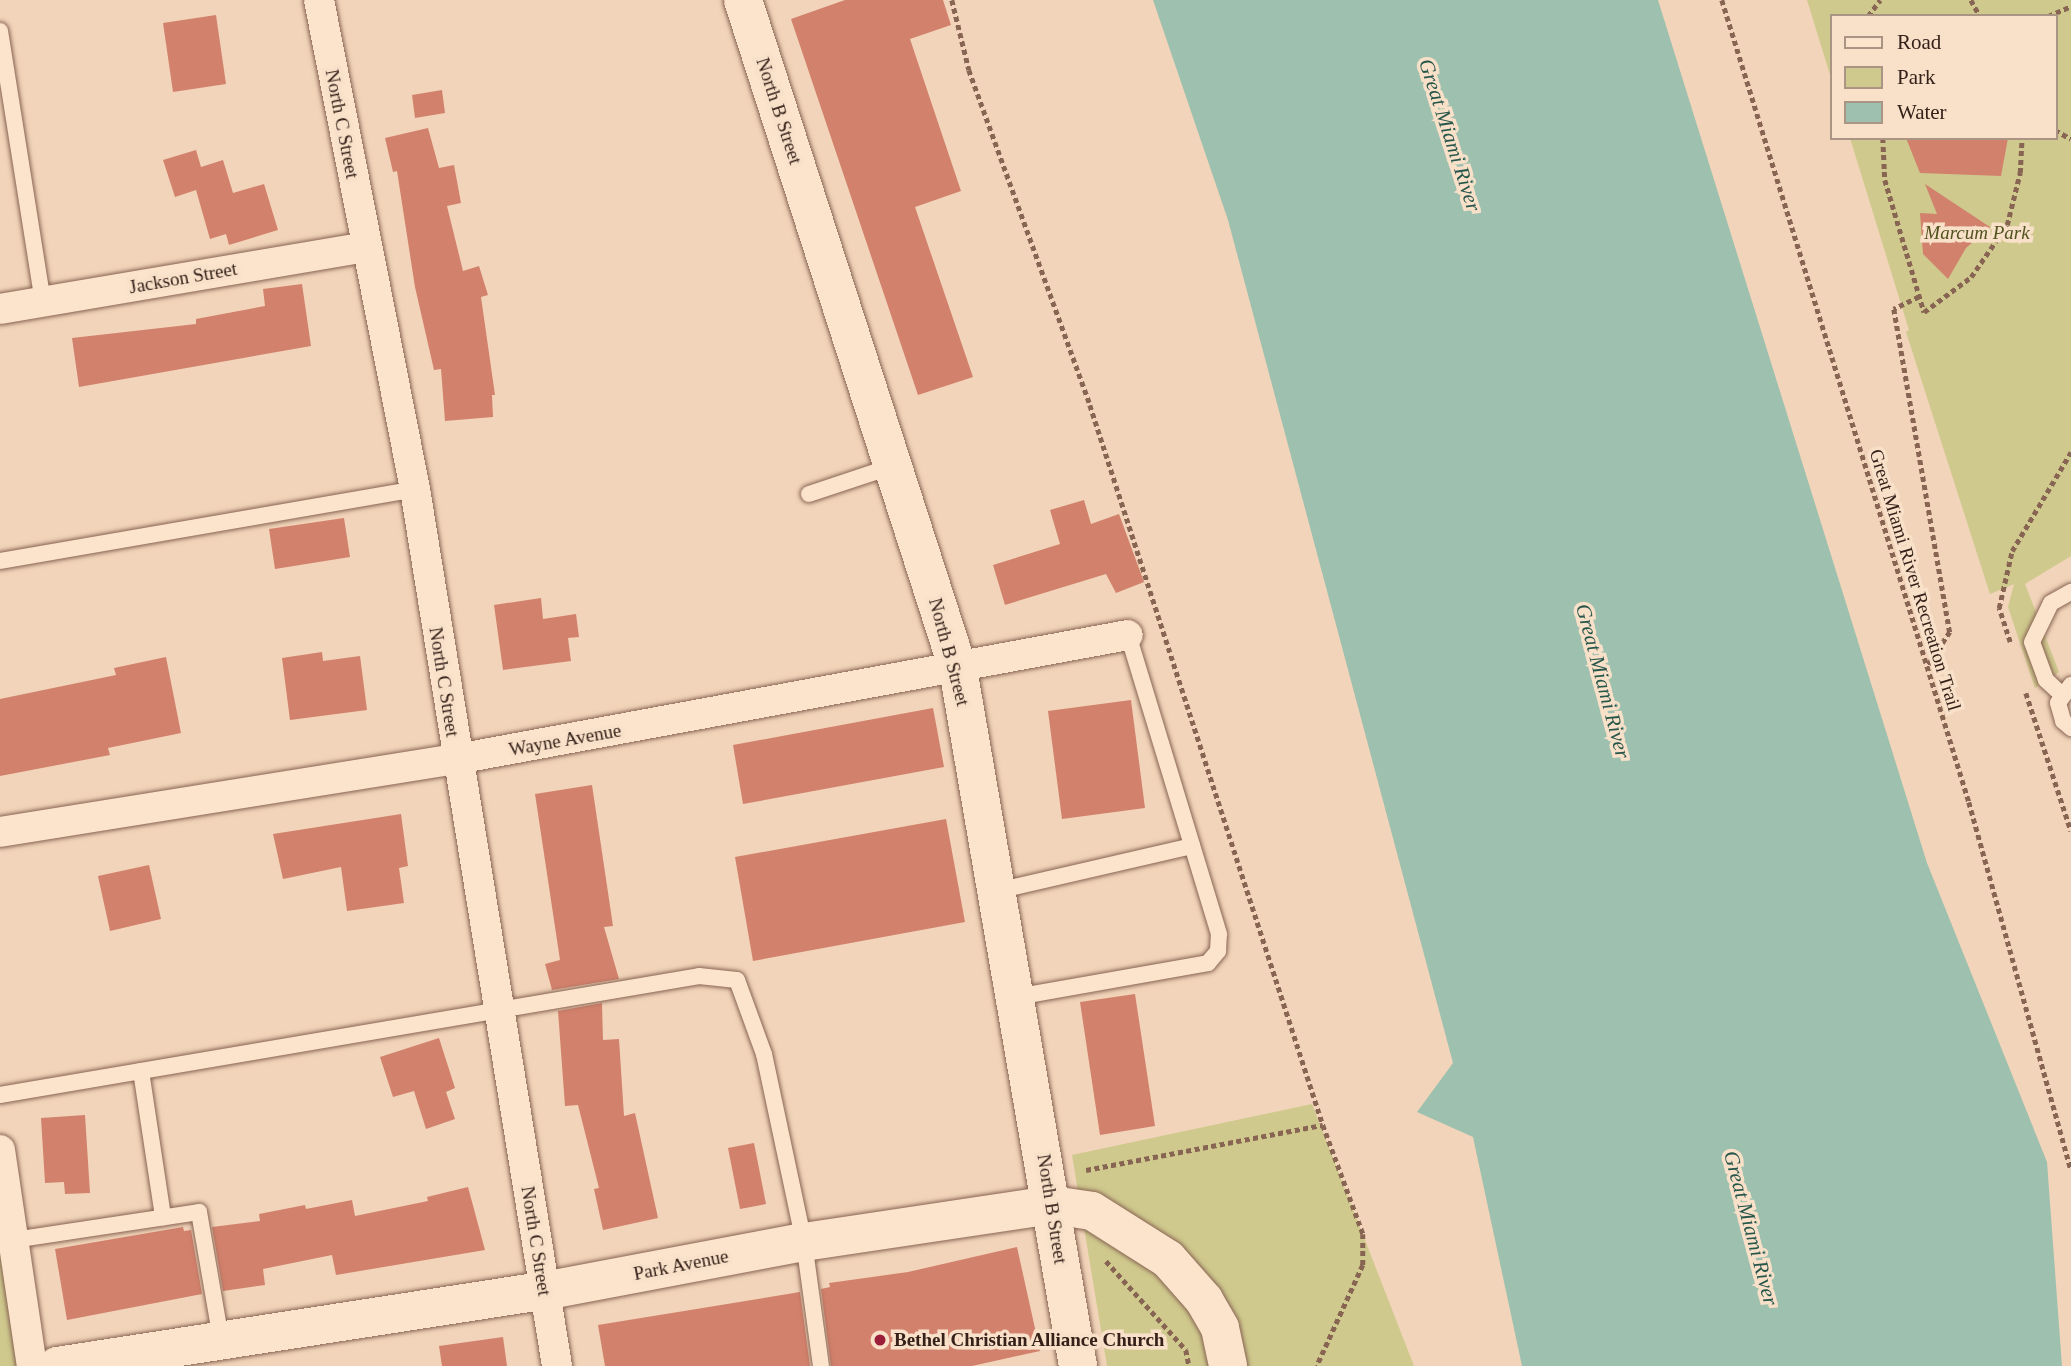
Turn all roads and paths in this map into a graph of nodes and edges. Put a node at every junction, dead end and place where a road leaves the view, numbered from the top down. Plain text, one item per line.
1 (319, 0) edge
2 (743, 0) edge
3 (952, 0) edge
4 (1722, 0) edge
5 (2071, 6) edge
6 (2053, 14) edge
7 (0, 31) edge
8 (1883, 140) edge
9 (2022, 140) edge
10 (365, 247) junction
11 (1919, 297) junction
12 (43, 301) junction
13 (0, 309) edge
14 (893, 466) junction
15 (415, 489) junction
16 (809, 494) dead end
17 (0, 561) edge
18 (2071, 592) edge
19 (1128, 635) joint
20 (1927, 667) junction
21 (958, 669) junction
22 (2066, 690) edge
23 (2071, 728) edge
24 (457, 760) junction
25 (0, 832) edge
26 (1192, 846) junction
27 (997, 891) junction
28 (1016, 998) junction
29 (500, 1009) junction
30 (141, 1071) junction
31 (0, 1095) edge
32 (1323, 1125) junction
33 (0, 1150) edge
34 (1086, 1170) dead end
35 (2071, 1170) edge
36 (1052, 1205) junction
37 (163, 1217) junction
38 (13, 1240) junction
39 (804, 1242) junction
40 (1097, 1250) dead end
41 (544, 1291) junction
42 (221, 1340) junction
43 (32, 1366) edge
44 (57, 1366) edge
45 (557, 1366) edge
46 (821, 1366) edge
47 (1078, 1366) edge
48 (1189, 1366) edge
49 (1228, 1366) edge
50 (1317, 1366) edge

1 - 10 street, North C Street
2 - 14 main road, North B Street
3 - 32 path
4 - 20 path, Great Miami River Recreation Trail
5 - 6 path
7 - 12 lane
8 - 11 path
9 - 11 path
10 - 12 street, Jackson Street
10 - 15 street, North C Street
11 - 20 path
12 - 13 street, Jackson Street
14 - 16 lane
14 - 21 main road, North B Street
15 - 17 lane
15 - 24 street, North C Street
18 - 22 lane
19 - 21 street, Wayne Avenue
19 - 26 lane
20 - 35 path, Great Miami River Recreation Trail
21 - 24 street, Wayne Avenue
21 - 27 main road, North B Street
22 - 23 lane
24 - 25 street, Wayne Avenue
24 - 29 street, North C Street
26 - 27 lane
26 - 28 lane
27 - 28 main road, North B Street
28 - 36 main road, North B Street
29 - 30 lane
29 - 39 lane
29 - 41 street, North C Street
30 - 31 lane
30 - 37 lane
32 - 34 path
32 - 50 path
33 - 38 street
36 - 39 main road, Park Avenue
36 - 47 main road, North B Street
36 - 49 main road, Park Avenue
37 - 38 lane
37 - 42 lane
38 - 43 street
39 - 41 main road, Park Avenue
39 - 46 lane
40 - 48 path
41 - 42 main road, Park Avenue
41 - 45 street, North C Street
42 - 44 main road, Park Avenue

